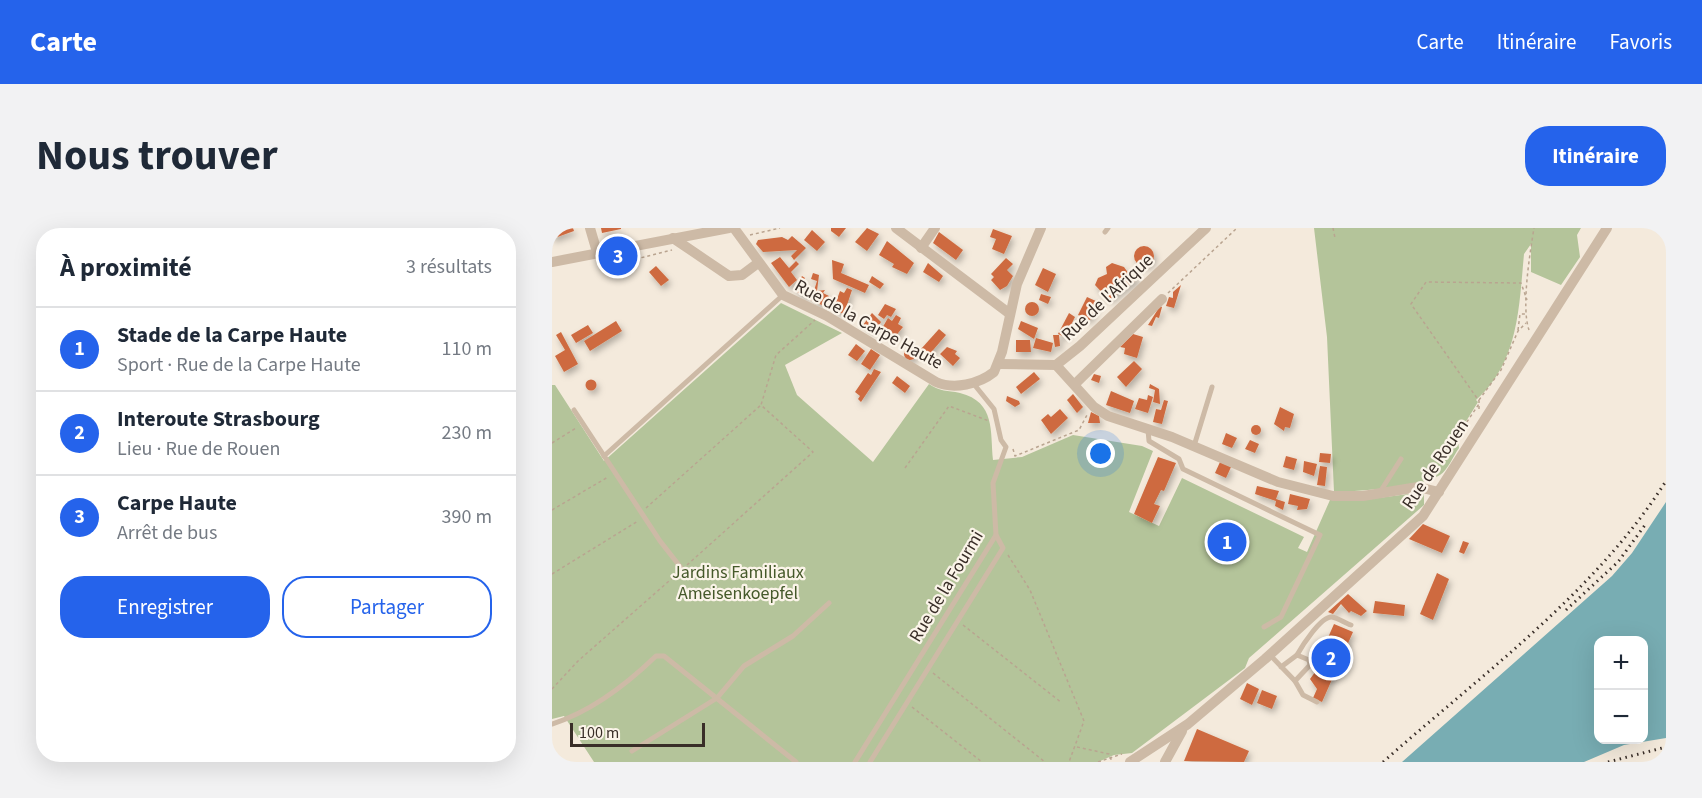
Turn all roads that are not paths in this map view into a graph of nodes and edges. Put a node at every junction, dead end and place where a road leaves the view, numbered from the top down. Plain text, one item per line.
1 (590, 228) edge
2 (727, 228) edge
3 (734, 228) edge
4 (896, 228) edge
5 (934, 228) edge
6 (1041, 228) edge
7 (1206, 228) edge
8 (1607, 228) edge
9 (673, 238) junction
10 (921, 248) junction
11 (597, 252) junction
12 (552, 262) edge
13 (758, 263) junction
14 (783, 296) junction
15 (1162, 299) road end
16 (1010, 315) junction
17 (999, 364) junction
18 (1056, 365) junction
19 (973, 383) junction
20 (1076, 384) junction
21 (1212, 387) dead end
22 (574, 410) dead end
23 (1148, 430) junction
24 (1194, 446) junction
25 (604, 456) junction
26 (1401, 459) dead end
27 (1439, 492) junction
28 (1379, 493) junction
29 (996, 535) junction
30 (682, 569) road end
31 (830, 603) dead end
32 (1351, 625) dead end
33 (1264, 627) dead end
34 (1297, 655) junction
35 (1270, 656) junction
36 (1281, 667) junction
37 (1295, 681) junction
38 (717, 698) junction
39 (1317, 702) dead end
40 (552, 724) edge
41 (1188, 724) junction
42 (632, 751) dead end
43 (796, 762) edge
44 (855, 762) edge
45 (870, 762) edge
46 (1130, 762) edge
47 (1165, 762) edge

1 - 11 street
2 - 9 street
3 - 13 street, Rue de la Carpe Haute
4 - 10 street
5 - 10 street
6 - 16 street
7 - 18 street, Rue de l'Afrique
8 - 27 street, Rue de Rouen
9 - 11 street
9 - 13 street
10 - 16 street
11 - 12 street
13 - 14 street, Rue de la Carpe Haute
14 - 19 street, Rue de la Carpe Haute
14 - 25 lane
15 - 20 street
16 - 17 street
17 - 18 street
17 - 19 street
18 - 20 street
19 - 29 lane, Rue de la Fourmi
20 - 23 street
21 - 24 lane
22 - 25 lane
23 - 24 street
23 - 33 lane
24 - 28 street
25 - 30 lane
26 - 28 lane
27 - 28 street
27 - 35 street, Rue de Rouen
29 - 44 lane, Rue de la Fourmi
29 - 45 lane
31 - 38 lane
32 - 34 lane
34 - 36 lane
34 - 37 lane
35 - 36 lane
35 - 41 street, Rue de Rouen
36 - 37 lane
37 - 39 lane
38 - 40 lane
38 - 42 lane
38 - 43 lane
41 - 46 street, Rue de Rouen
41 - 47 street, Rue de Rouen

